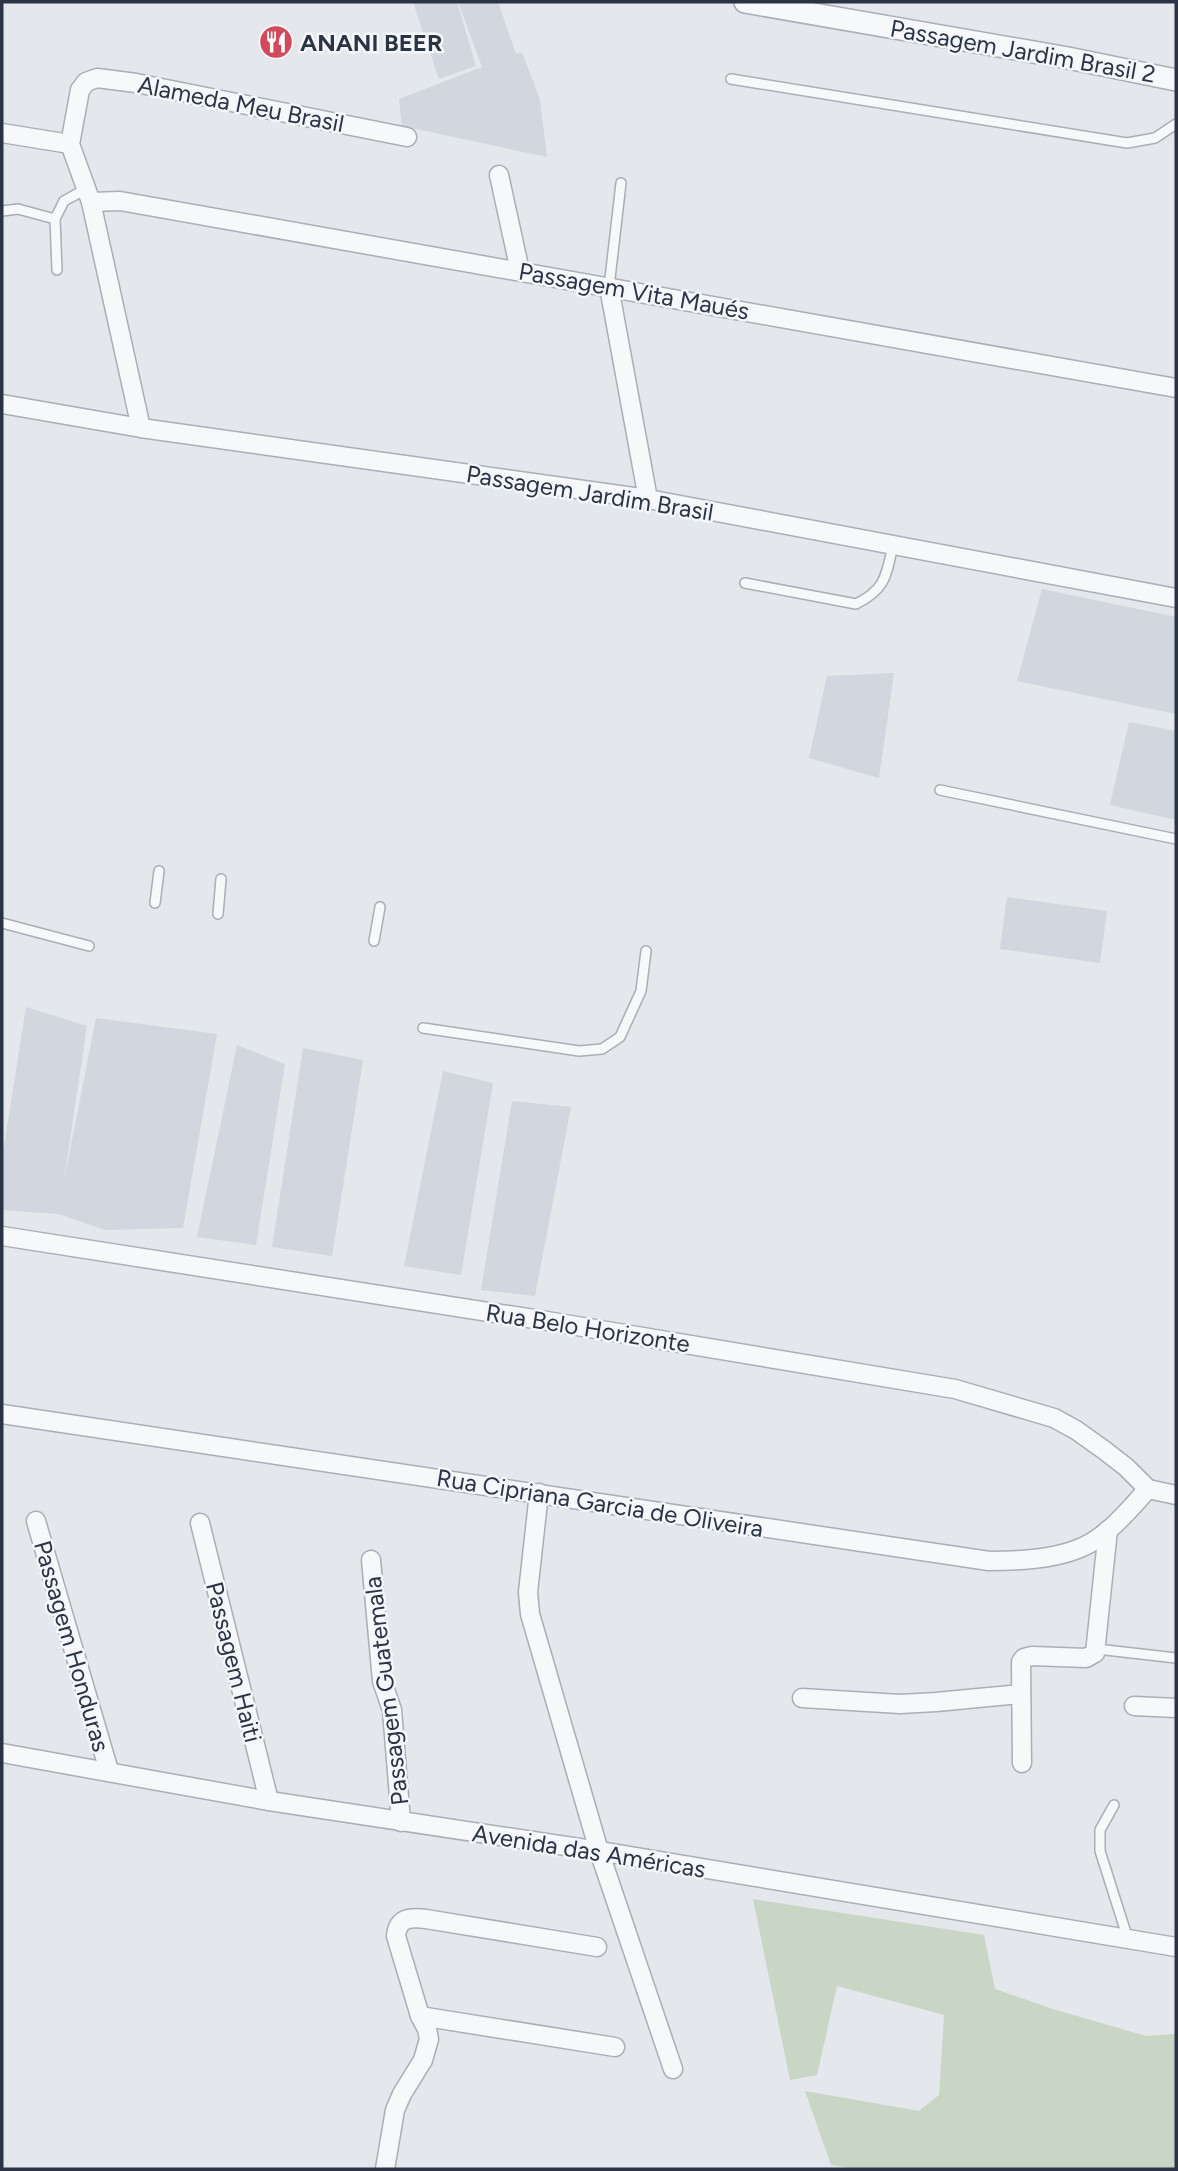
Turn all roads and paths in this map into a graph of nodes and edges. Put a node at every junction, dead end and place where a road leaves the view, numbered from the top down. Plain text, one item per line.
1 (745, 2) edge
2 (731, 79) dead end
3 (1176, 80) edge
4 (1176, 124) edge
5 (2, 133) edge
6 (407, 137) dead end
7 (69, 144) junction
8 (499, 175) dead end
9 (621, 183) dead end
10 (88, 195) junction
11 (2, 211) edge
12 (55, 219) junction
13 (57, 270) dead end
14 (520, 271) junction
15 (609, 287) junction
16 (1176, 387) edge
17 (2, 404) edge
18 (141, 428) junction
19 (648, 499) junction
20 (893, 545) junction
21 (745, 583) dead end
22 (1176, 598) edge
23 (940, 790) dead end
24 (1176, 839) edge
25 (159, 871) dead end
26 (221, 879) dead end
27 (155, 903) dead end
28 (380, 907) dead end
29 (218, 914) dead end
30 (2, 923) edge
31 (374, 941) dead end
32 (89, 946) dead end
33 (646, 951) dead end
34 (423, 1028) dead end
35 (2, 1236) edge
36 (2, 1414) edge
37 (1148, 1489) junction
38 (539, 1493) junction
39 (1176, 1496) edge
40 (36, 1521) dead end
41 (200, 1523) dead end
42 (1108, 1530) junction
43 (371, 1560) dead end
44 (1097, 1649) junction
45 (1176, 1658) edge
46 (1020, 1694) junction
47 (802, 1698) dead end
48 (1134, 1706) dead end
49 (1176, 1708) edge
50 (2, 1753) edge
51 (1022, 1763) dead end
52 (109, 1771) junction
53 (269, 1801) junction
54 (1114, 1805) dead end
55 (401, 1822) junction
56 (598, 1851) junction
57 (1128, 1939) junction
58 (597, 1947) dead end
59 (1176, 1947) edge
60 (420, 2016) junction
61 (615, 2048) dead end
62 (673, 2069) dead end
63 (385, 2169) edge

1 - 3 street, Passagem Jardim Brasil 2
2 - 4 lane
5 - 7 street
6 - 7 street, Alameda Meu Brasil
7 - 10 street
8 - 14 street
9 - 15 lane
10 - 12 lane
10 - 14 street, Passagem Vita Maués
10 - 18 street
11 - 12 lane
12 - 13 lane
14 - 15 street, Passagem Vita Maués
15 - 16 street, Passagem Vita Maués
15 - 19 street
17 - 18 street, Passagem Jardim Brasil
18 - 19 street, Passagem Jardim Brasil
19 - 20 street, Passagem Jardim Brasil
20 - 21 lane
20 - 22 street, Passagem Jardim Brasil
23 - 24 lane
25 - 27 lane
26 - 29 lane
28 - 31 lane
30 - 32 lane
33 - 34 lane
35 - 37 street, Rua Belo Horizonte
36 - 38 street, Rua Cipriana Garcia de Oliveira
37 - 39 street
37 - 42 street, Rua Cipriana Garcia de Oliveira
38 - 42 street, Rua Cipriana Garcia de Oliveira
38 - 56 street
40 - 52 street, Passagem Honduras
41 - 53 street, Passagem Haiti
42 - 44 street
43 - 55 street, Passagem Guatemala
44 - 45 lane
44 - 46 street
46 - 47 street
46 - 51 street
48 - 49 street
50 - 52 street, Avenida das Américas
52 - 53 street, Avenida das Américas
53 - 55 street, Avenida das Américas
54 - 57 lane
55 - 56 street, Avenida das Américas
56 - 57 street, Avenida das Américas
56 - 62 street
57 - 59 street, Avenida das Américas
58 - 60 street
60 - 61 street
60 - 63 street

